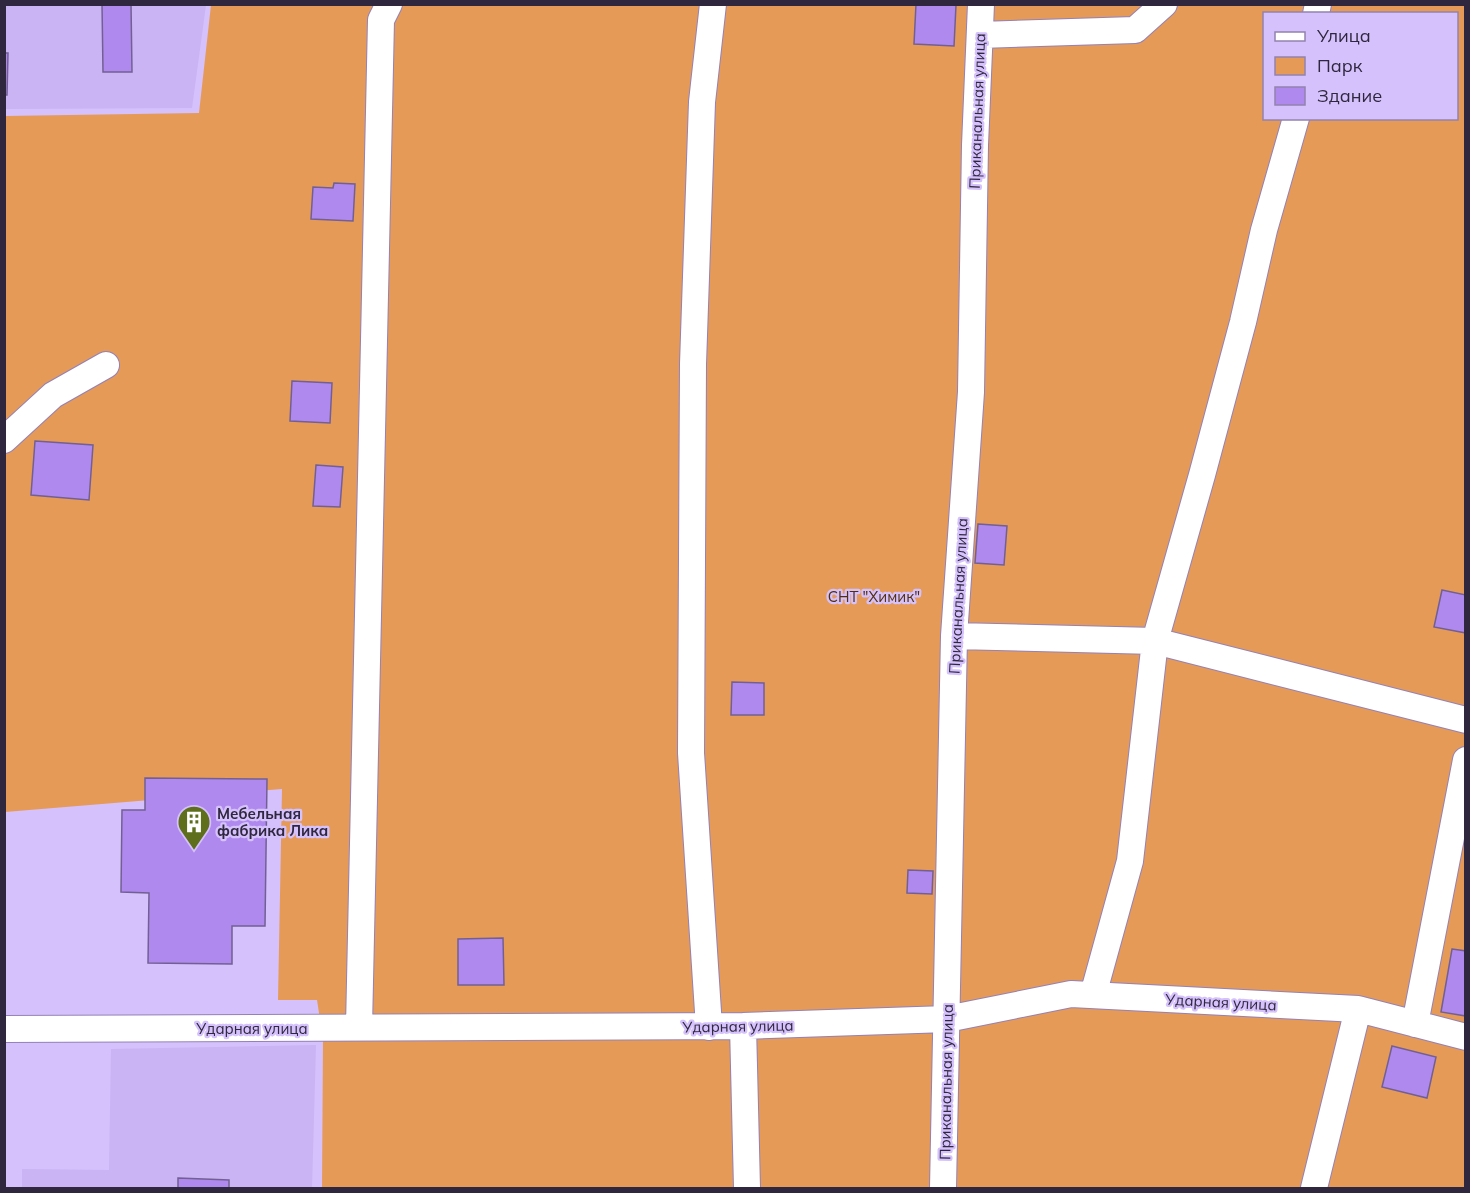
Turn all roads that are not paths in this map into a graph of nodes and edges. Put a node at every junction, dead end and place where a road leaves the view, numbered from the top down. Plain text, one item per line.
1 (389, 4) edge
2 (713, 4) edge
3 (981, 4) edge
4 (1164, 4) edge
5 (980, 35) junction
6 (1295, 120) edge
7 (106, 364) dead end
8 (4, 440) edge
9 (954, 636) junction
10 (1155, 641) junction
11 (1466, 720) edge
12 (1466, 760) edge
13 (1093, 995) junction
14 (1358, 1009) junction
15 (947, 1019) junction
16 (1415, 1024) junction
17 (743, 1026) junction
18 (359, 1027) junction
19 (709, 1027) junction
20 (4, 1029) edge
21 (1466, 1037) edge
22 (747, 1188) edge
23 (943, 1188) edge
24 (1314, 1188) edge

1 - 18 street
2 - 19 street
3 - 5 street, Приканальная улица
4 - 5 street
5 - 9 street, Приканальная улица
6 - 10 street
7 - 8 street
9 - 10 street
9 - 15 street, Приканальная улица
10 - 11 street
10 - 13 street
12 - 16 street
13 - 14 street, Ударная улица
13 - 15 street, Ударная улица
14 - 16 street, Ударная улица
14 - 24 street
15 - 17 street, Ударная улица
15 - 23 street, Приканальная улица
16 - 21 street, Ударная улица
17 - 19 street, Ударная улица
17 - 22 street
18 - 19 street, Ударная улица
18 - 20 street, Ударная улица

